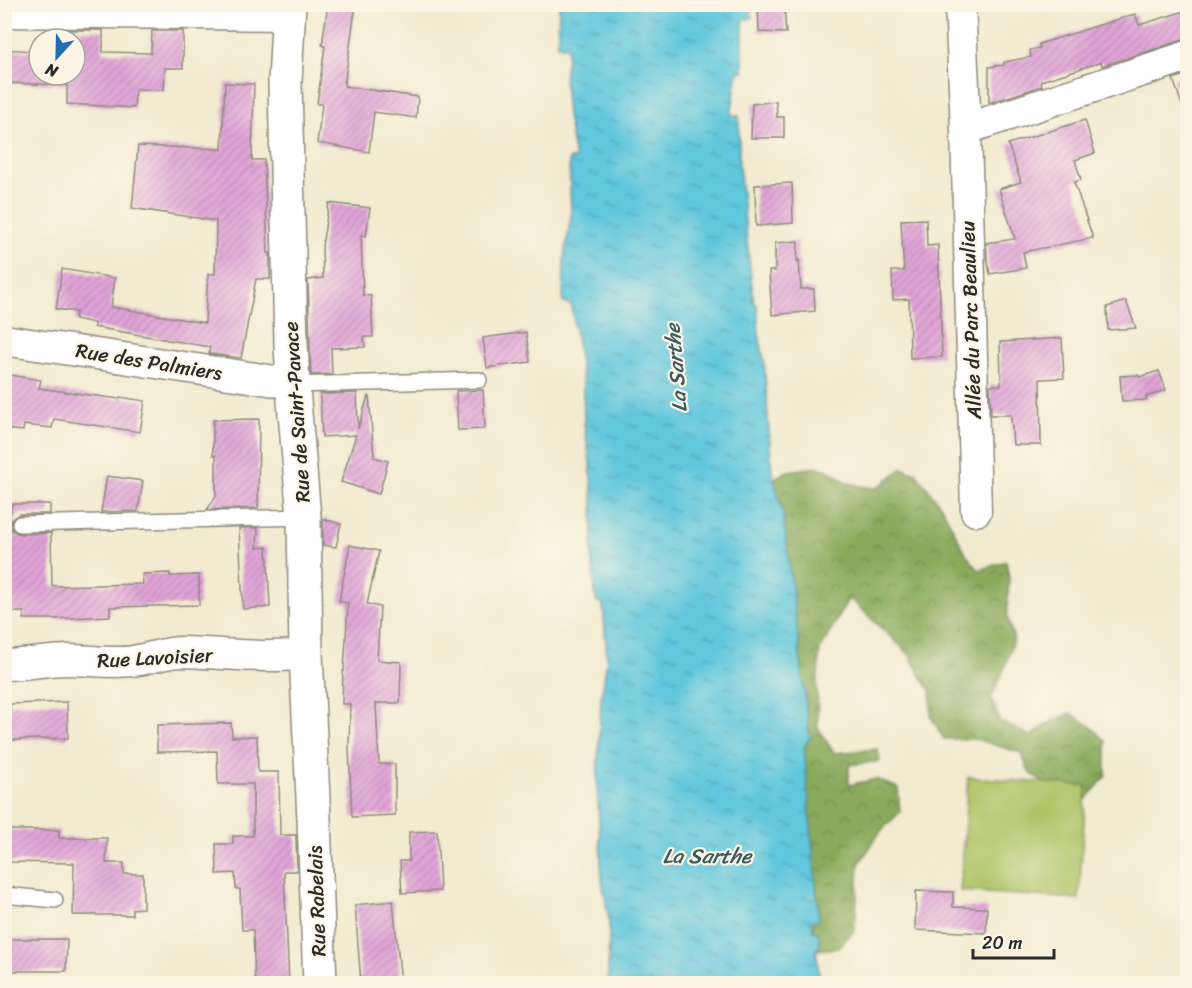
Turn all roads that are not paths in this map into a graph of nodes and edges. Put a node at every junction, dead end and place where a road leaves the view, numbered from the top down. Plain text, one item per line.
1 (960, 4) edge
2 (288, 10) edge
3 (4, 12) edge
4 (1188, 56) edge
5 (966, 129) junction
6 (4, 340) edge
7 (479, 380) dead end
8 (294, 385) junction
9 (976, 511) dead end
10 (304, 517) junction
11 (20, 524) dead end
12 (306, 654) junction
13 (4, 665) edge
14 (314, 819) joint
15 (4, 895) edge
16 (55, 900) dead end
17 (320, 984) edge

1 - 5 street, Allée du Parc Beaulieu
2 - 3 street
2 - 8 street, Rue de Saint-Pavace
4 - 5 street
5 - 9 street, Allée du Parc Beaulieu
6 - 8 street, Rue des Palmiers
7 - 8 lane
8 - 10 street, Rue de Saint-Pavace
10 - 11 lane
10 - 12 street, Rue de Saint-Pavace
12 - 13 street, Rue Lavoisier
12 - 14 street, Rue de Saint-Pavace
14 - 17 street, Rue Rabelais
15 - 16 lane

